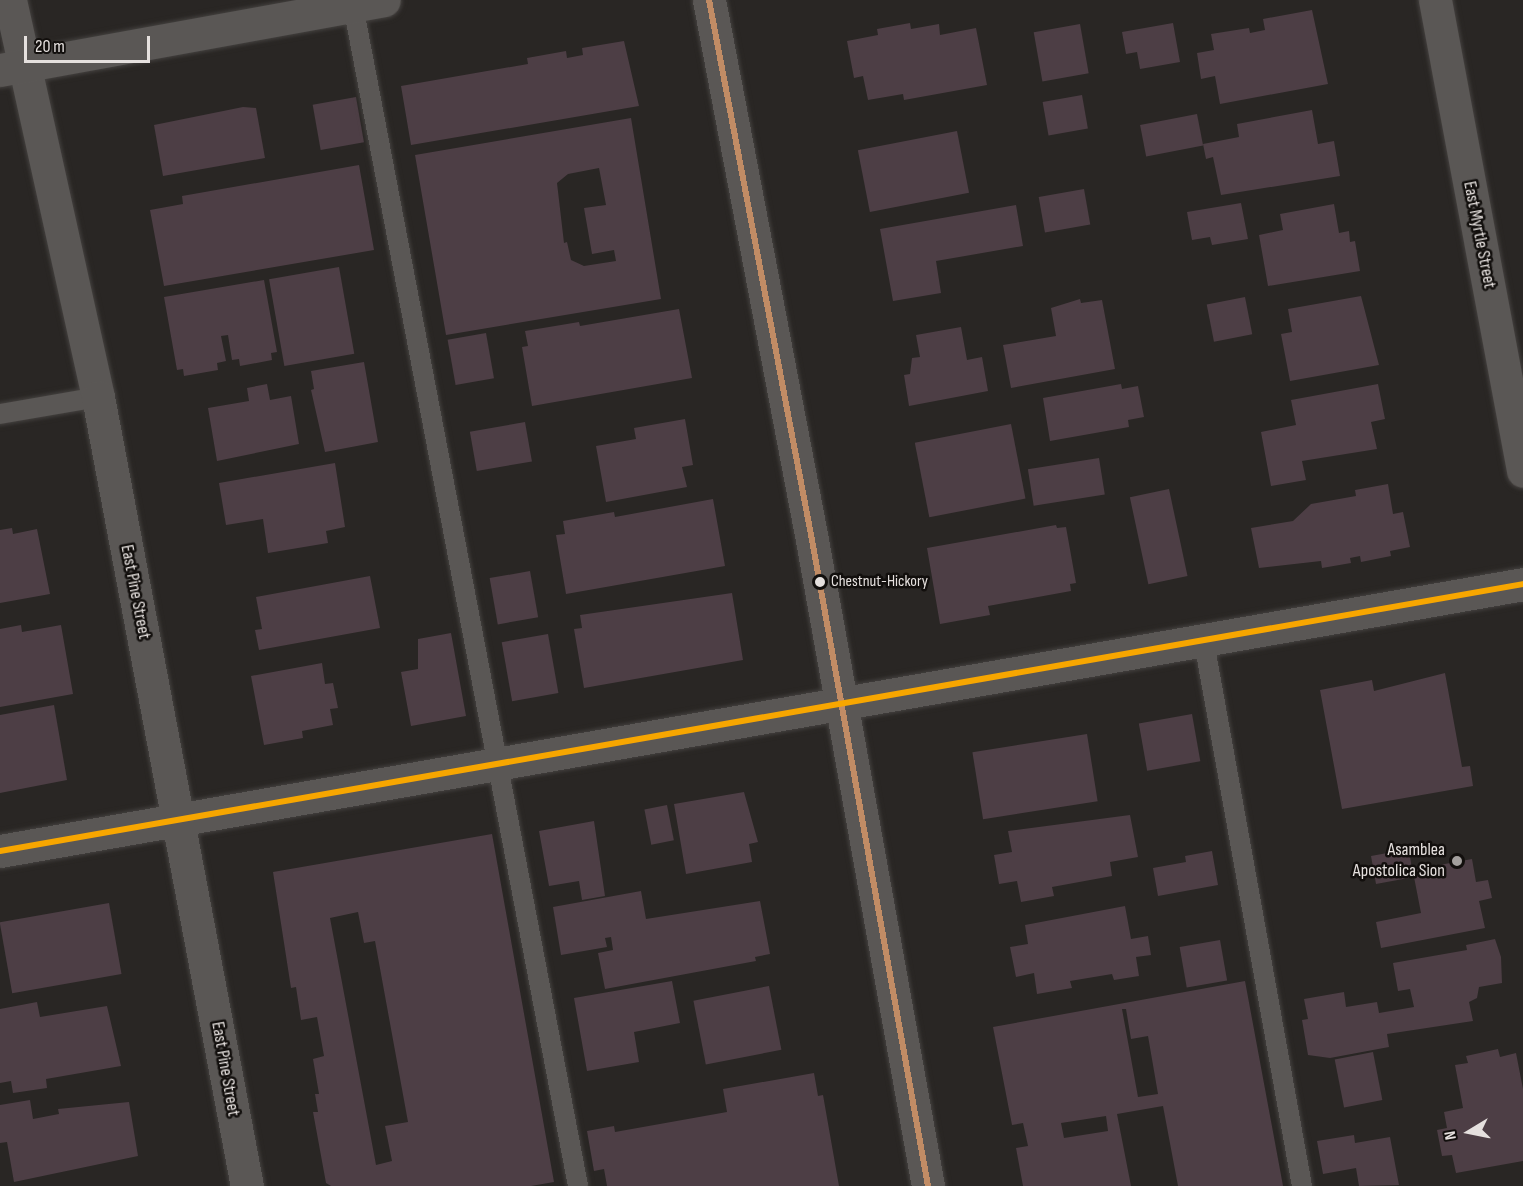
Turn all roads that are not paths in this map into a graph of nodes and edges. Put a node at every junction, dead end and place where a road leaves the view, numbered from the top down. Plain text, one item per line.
1 (10, 0) edge
2 (709, 0) edge
3 (1435, 0) edge
4 (363, 2) edge
5 (12, 68) edge
6 (98, 397) junction
7 (0, 414) edge
8 (1523, 471) edge
9 (1523, 584) edge
10 (1204, 642) junction
11 (842, 706) junction
12 (498, 764) junction
13 (179, 822) junction
14 (0, 850) edge
15 (247, 1186) edge
16 (578, 1186) edge
17 (928, 1186) edge
18 (1302, 1186) edge

1 - 5 street, East Pine Street
2 - 11 street
3 - 8 street, East Myrtle Street
4 - 5 street
4 - 12 lane
5 - 6 street, East Pine Street
6 - 7 lane
6 - 13 street, East Pine Street
9 - 10 street
10 - 11 street
10 - 18 lane
11 - 12 street
11 - 17 street
12 - 13 street
12 - 16 lane
13 - 14 street
13 - 15 street, East Pine Street

